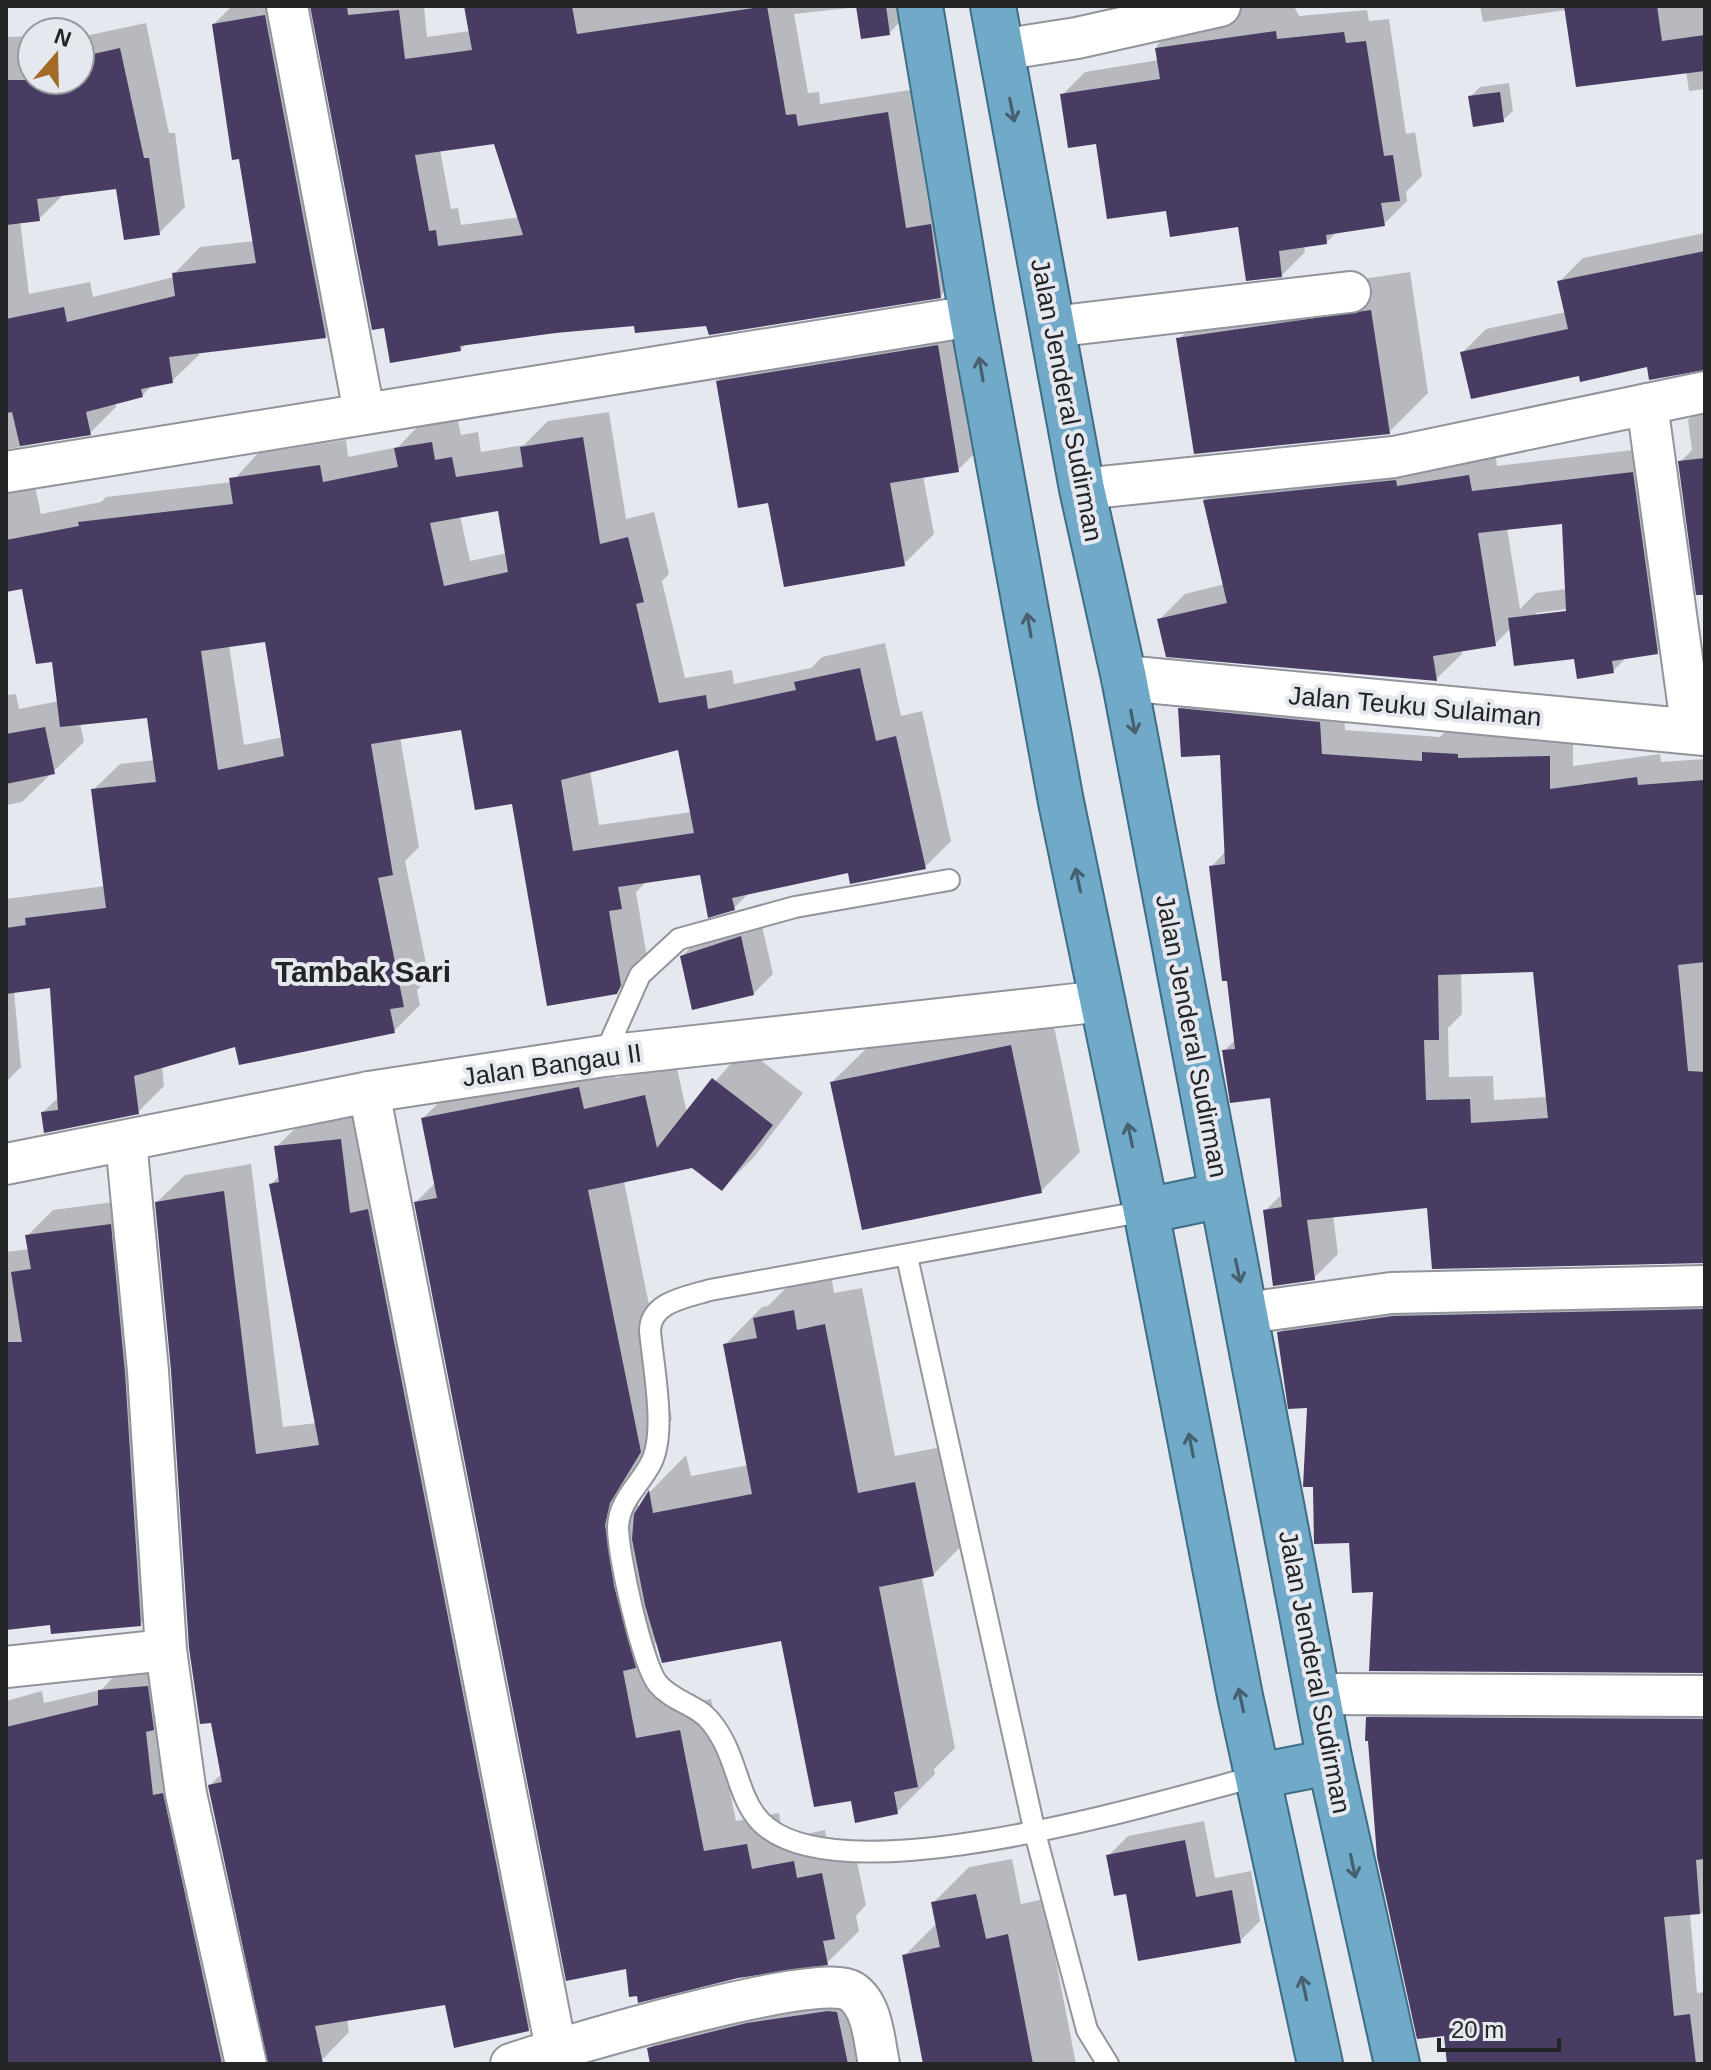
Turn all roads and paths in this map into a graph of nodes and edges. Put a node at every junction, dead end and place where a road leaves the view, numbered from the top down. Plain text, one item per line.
1 (287, 6) edge
2 (920, 6) edge
3 (993, 6) edge
4 (1220, 6) edge
5 (1000, 50) junction
6 (1350, 292) dead end
7 (972, 316) junction
8 (1052, 327) junction
9 (1705, 392) edge
10 (1647, 404) junction
11 (364, 412) junction
12 (6, 472) edge
13 (1082, 489) junction
14 (1124, 678) junction
15 (1699, 732) edge
16 (949, 880) dead end
17 (1103, 1001) junction
18 (604, 1056) junction
19 (369, 1092) junction
20 (126, 1141) junction
21 (6, 1164) edge
22 (1222, 1195) junction
23 (1146, 1211) junction
24 (907, 1257) junction
25 (1705, 1286) edge
26 (1246, 1313) junction
27 (166, 1650) junction
28 (6, 1667) edge
29 (1319, 1694) junction
30 (1705, 1696) edge
31 (1330, 1762) junction
32 (1258, 1776) junction
33 (1035, 1833) junction
34 (556, 2049) junction
35 (246, 2064) edge
36 (511, 2064) edge
37 (879, 2064) edge
38 (1108, 2064) edge
39 (1320, 2064) edge
40 (1397, 2064) edge

1 - 11 street
2 - 7 highway
3 - 5 highway, Jalan Jenderal Sudirman
4 - 5 street
5 -> 8 highway, Jalan Jenderal Sudirman
6 - 8 street
7 - 11 street
17 -> 7 highway
8 - 13 highway, Jalan Jenderal Sudirman
9 - 10 street
10 - 13 street
10 - 15 street
11 - 12 street
13 - 14 highway, Jalan Jenderal Sudirman
14 - 15 street, Jalan Teuku Sulaiman
14 -> 22 highway, Jalan Jenderal Sudirman
16 - 18 lane
17 - 18 street, Jalan Bangau II
23 -> 17 highway
18 - 19 street, Jalan Bangau II
19 - 20 street, Jalan Bangau II
19 - 34 street
20 - 21 street, Jalan Bangau II
20 - 27 street
22 - 23 highway
22 -> 26 highway, Jalan Jenderal Sudirman
23 - 24 lane
32 -> 23 highway
24 - 33 lane
24 - 33 lane
25 - 26 street
26 - 29 highway, Jalan Jenderal Sudirman
27 - 28 street
27 - 35 street
29 - 30 street
29 - 31 highway, Jalan Jenderal Sudirman
31 - 32 highway
31 -> 40 highway, Jalan Jenderal Sudirman
32 - 33 lane
39 -> 32 highway
33 - 38 lane
34 - 36 street
34 - 37 street

